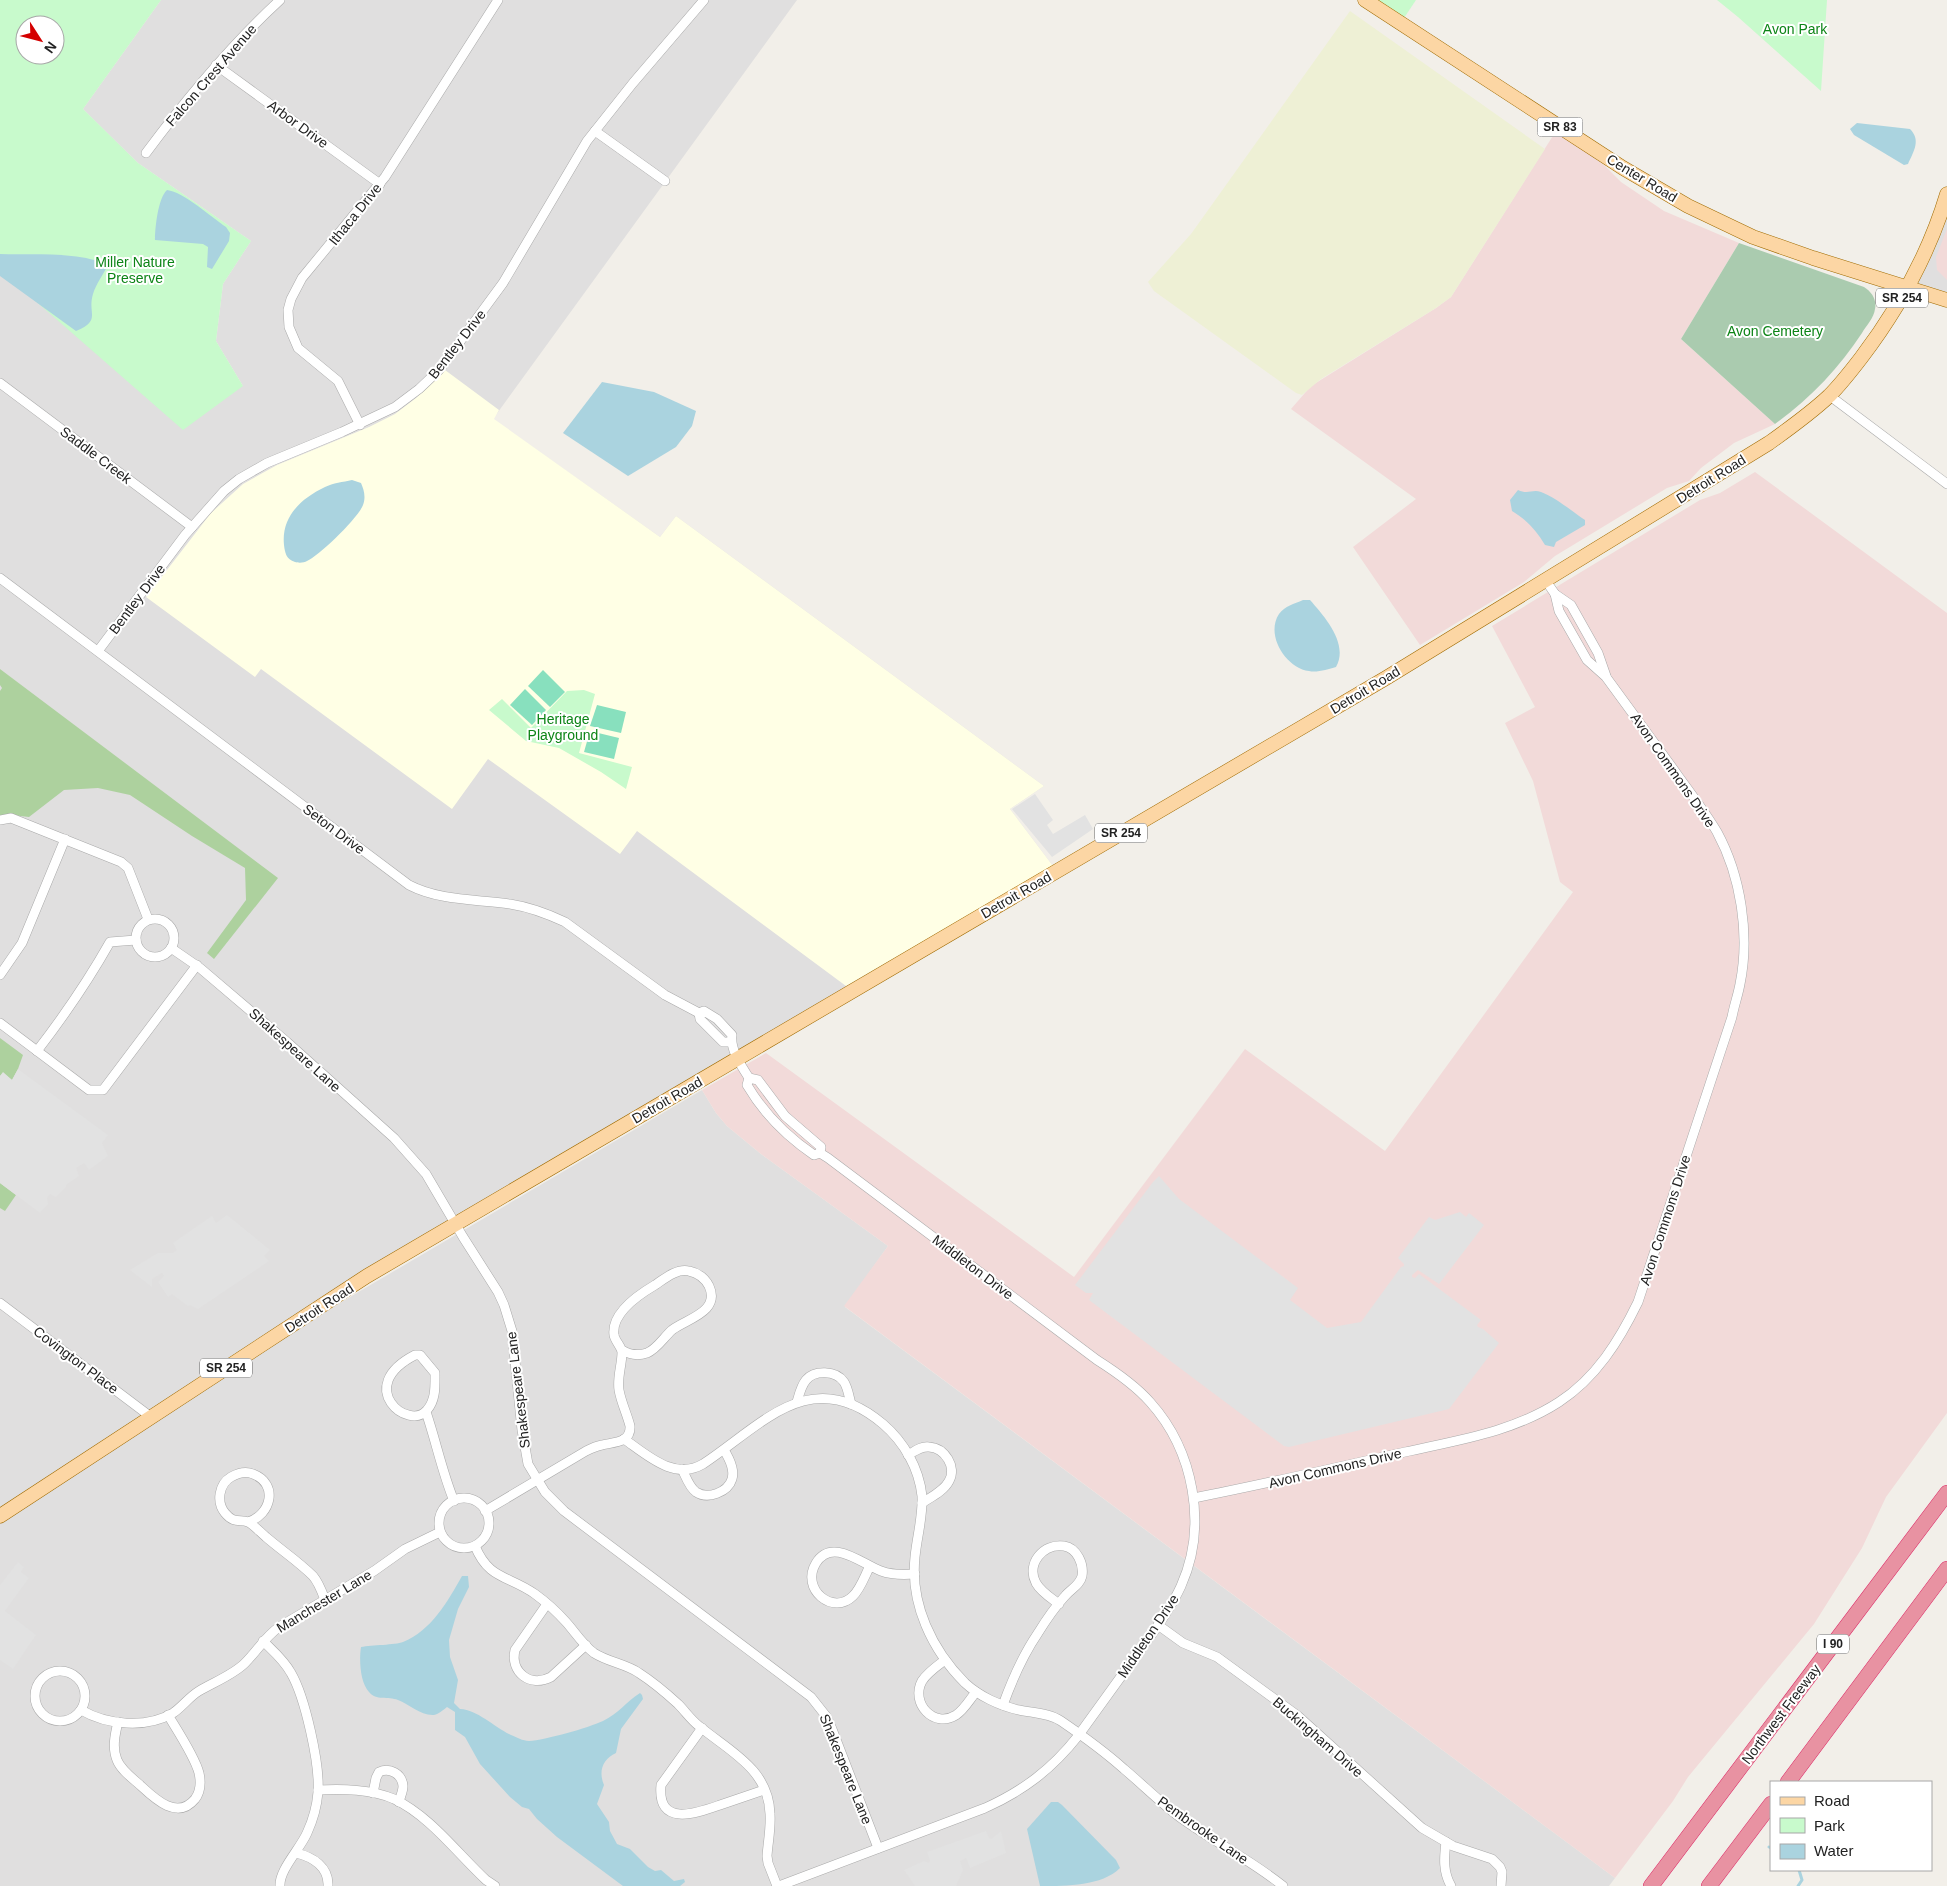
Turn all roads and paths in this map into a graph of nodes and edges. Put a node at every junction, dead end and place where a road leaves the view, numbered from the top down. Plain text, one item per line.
1 (280, 0) edge
2 (498, 0) edge
3 (704, 0) edge
4 (1365, 0) edge
5 (216, 65) junction
6 (594, 131) junction
7 (146, 152) dead end
8 (665, 180) dead end
9 (380, 184) junction
10 (1947, 194) edge
11 (1908, 288) junction
12 (1947, 300) edge
13 (0, 384) edge
14 (1830, 396) junction
15 (360, 425) junction
16 (1947, 484) edge
17 (192, 527) junction
18 (0, 578) edge
19 (1546, 581) junction
20 (98, 651) junction
21 (0, 820) edge
22 (65, 839) junction
23 (148, 920) junction
24 (136, 940) junction
25 (171, 948) junction
26 (197, 965) junction
27 (0, 975) edge
28 (0, 1024) edge
29 (37, 1051) junction
30 (737, 1059) junction
31 (456, 1225) junction
32 (0, 1303) edge
33 (622, 1350) junction
34 (797, 1402) junction
35 (851, 1404) junction
36 (426, 1412) junction
37 (151, 1417) junction
38 (624, 1439) junction
39 (724, 1450) junction
40 (908, 1455) junction
41 (682, 1469) junction
42 (536, 1480) junction
43 (1947, 1493) edge
44 (1194, 1498) junction
45 (454, 1500) junction
46 (922, 1503) junction
47 (485, 1511) junction
48 (0, 1516) edge
49 (248, 1522) junction
50 (440, 1532) junction
51 (475, 1546) junction
52 (870, 1566) junction
53 (1947, 1569) edge
54 (915, 1574) junction
55 (325, 1600) junction
56 (547, 1604) junction
57 (1059, 1604) junction
58 (1158, 1625) junction
59 (263, 1641) junction
60 (586, 1645) junction
61 (945, 1660) junction
62 (976, 1692) junction
63 (1003, 1705) junction
64 (81, 1710) junction
65 (168, 1715) junction
66 (118, 1722) junction
67 (702, 1728) junction
68 (1079, 1735) junction
69 (1789, 1781) edge
70 (318, 1790) junction
71 (764, 1790) junction
72 (373, 1793) junction
73 (399, 1802) junction
74 (1770, 1805) edge
75 (1446, 1842) junction
76 (878, 1848) junction
77 (296, 1853) junction
78 (280, 1886) edge
79 (328, 1886) edge
80 (495, 1886) edge
81 (778, 1886) edge
82 (1283, 1886) edge
83 (1451, 1886) edge
84 (1501, 1886) edge
85 (1651, 1886) edge
86 (1709, 1886) edge

1 - 5 street, Falcon Crest Avenue
2 - 9 street, Ithaca Drive
3 - 6 street, Bentley Drive
4 - 11 main road, Center Road / SR 83
5 - 7 street, Falcon Crest Avenue
5 - 9 street, Arbor Drive
6 - 8 street
6 - 15 street, Bentley Drive
9 - 15 street, Ithaca Drive
10 - 11 main road, Detroit Road / SR 254
11 - 12 main road, Center Road / SR 83
11 - 14 main road, Detroit Road / SR 254
13 - 17 street, Saddle Creek
14 - 16 street
14 - 19 main road, Detroit Road / SR 254
15 - 17 street, Bentley Drive
17 - 20 street, Bentley Drive
18 - 20 street, Seton Drive
19 - 30 main road, Detroit Road / SR 254
19 - 44 street, Avon Commons Drive
20 - 30 street, Seton Drive
21 - 22 street
22 - 23 street
22 - 27 street
23 - 24 street
23 - 25 street
24 - 25 street
24 - 29 street
25 - 26 street, Shakespeare Lane
26 - 29 street
26 - 31 street, Shakespeare Lane
28 - 29 street
30 - 31 main road, Detroit Road / SR 254
30 - 44 street, Middleton Drive
31 - 37 main road, Detroit Road / SR 254
31 - 42 street, Shakespeare Lane
32 - 37 street, Covington Place
33 - 33 street
33 - 38 street
34 - 35 street
34 - 35 street
34 - 39 street
35 - 40 street
36 - 36 street
36 - 45 street
37 - 48 main road, Detroit Road / SR 254
38 - 41 street
38 - 42 street
39 - 41 street
39 - 41 street
40 - 46 street
40 - 46 street
42 - 47 street
42 - 76 street, Shakespeare Lane
43 - 85 highway, Northwest Freeway / I 90
44 - 58 street, Middleton Drive
45 - 47 street
45 - 50 street
46 - 54 street
47 - 51 street
49 - 49 street
49 - 55 street
50 - 51 street
50 - 55 street, Manchester Lane
51 - 56 street
52 - 52 street
52 - 54 street
53 - 69 highway
54 - 61 street
55 - 59 street, Manchester Lane
56 - 60 street
56 - 60 street
57 - 57 street
57 - 63 street
58 - 68 street, Middleton Drive
58 - 75 street, Buckingham Drive
59 - 65 street, Manchester Lane
59 - 70 street
60 - 67 street
61 - 62 street
61 - 62 street
62 - 63 street, Pembrooke Lane
63 - 68 street, Pembrooke Lane
64 - 64 street
64 - 66 street, Manchester Lane
65 - 66 street, Manchester Lane
65 - 66 street
67 - 71 street
67 - 71 street
68 - 76 street, Middleton Drive
68 - 82 street, Pembrooke Lane
70 - 72 street
70 - 77 street
71 - 81 street
72 - 73 street
72 - 73 street
73 - 80 street
74 - 86 highway
75 - 83 street
75 - 84 street, Buckingham Drive
76 - 81 street, Middleton Drive
77 - 78 street
77 - 79 street

